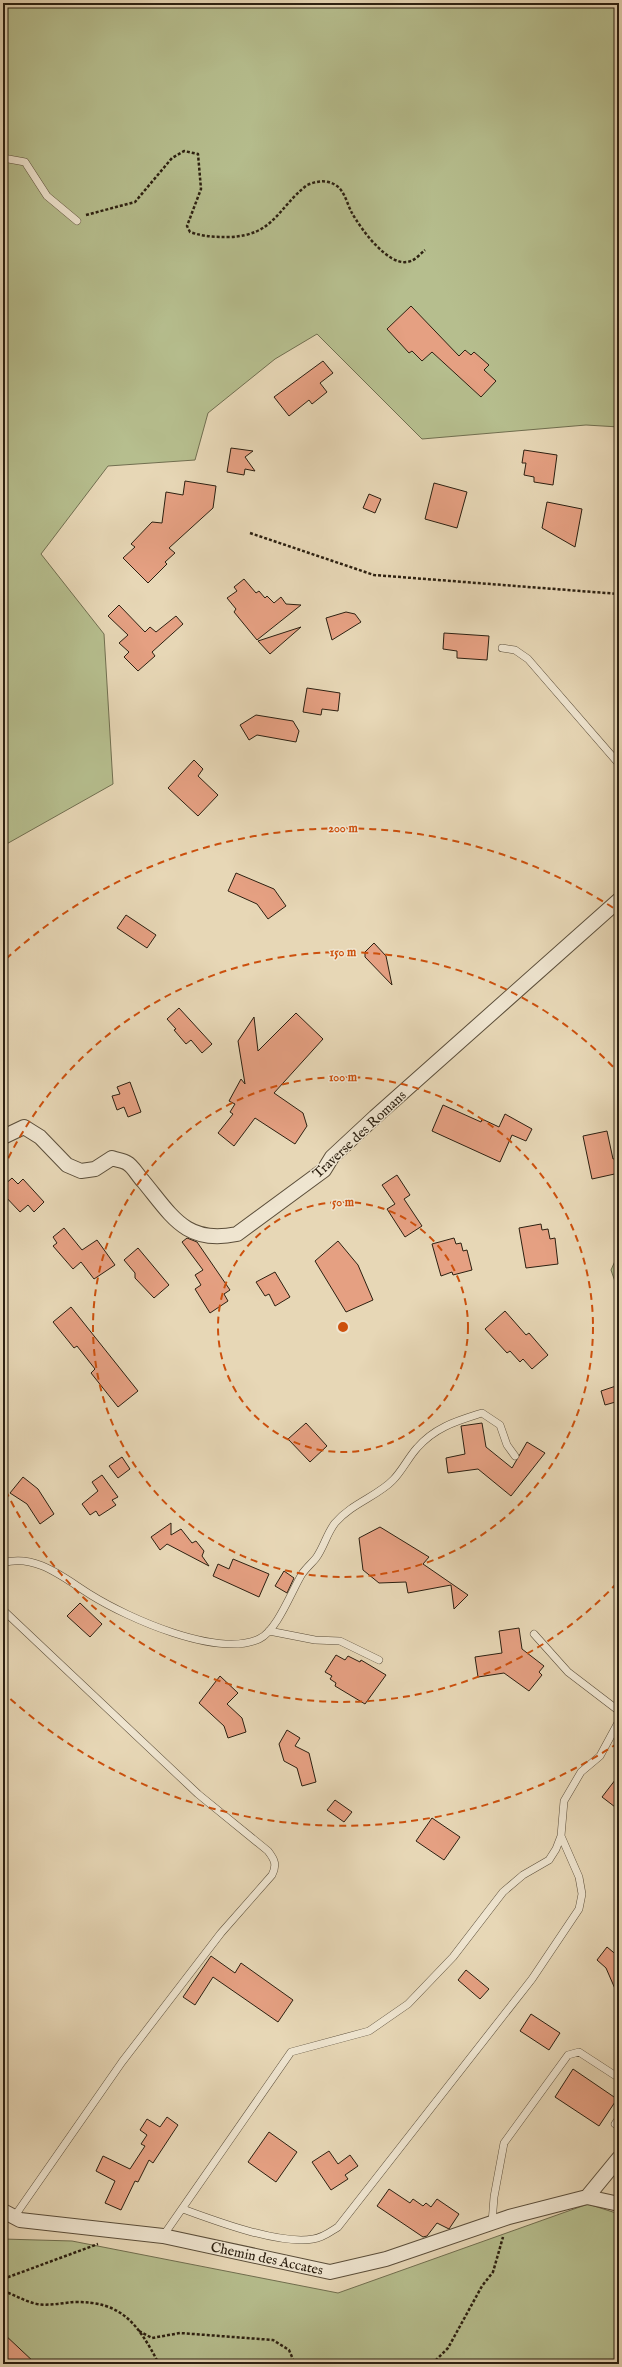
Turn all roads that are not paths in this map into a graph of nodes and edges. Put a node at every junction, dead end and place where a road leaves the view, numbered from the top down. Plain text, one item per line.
1 (3, 158) edge
2 (76, 221) dead end
3 (502, 648) dead end
4 (619, 764) edge
5 (619, 900) edge
6 (3, 1137) edge
7 (515, 1456) dead end
8 (3, 1563) edge
9 (3, 1610) edge
10 (269, 1631) junction
11 (534, 1634) dead end
12 (379, 1660) dead end
13 (619, 1711) edge
14 (619, 1721) edge
15 (561, 1836) junction
16 (619, 2078) edge
17 (619, 2158) edge
18 (587, 2197) junction
19 (619, 2204) edge
20 (183, 2209) junction
21 (9, 2214) edge
22 (492, 2223) junction
23 (163, 2236) junction

1 - 2 lane
3 - 4 lane
5 - 6 street, Traverse des Romans
7 - 10 lane
8 - 10 lane
9 - 21 lane
10 - 12 lane
11 - 13 lane
14 - 15 lane
15 - 20 lane
15 - 20 lane
16 - 22 lane
17 - 18 street
18 - 19 street, Chemin des Accates
18 - 22 street, Chemin des Accates
20 - 23 lane
21 - 23 street, Chemin des Accates
22 - 23 street, Chemin des Accates

